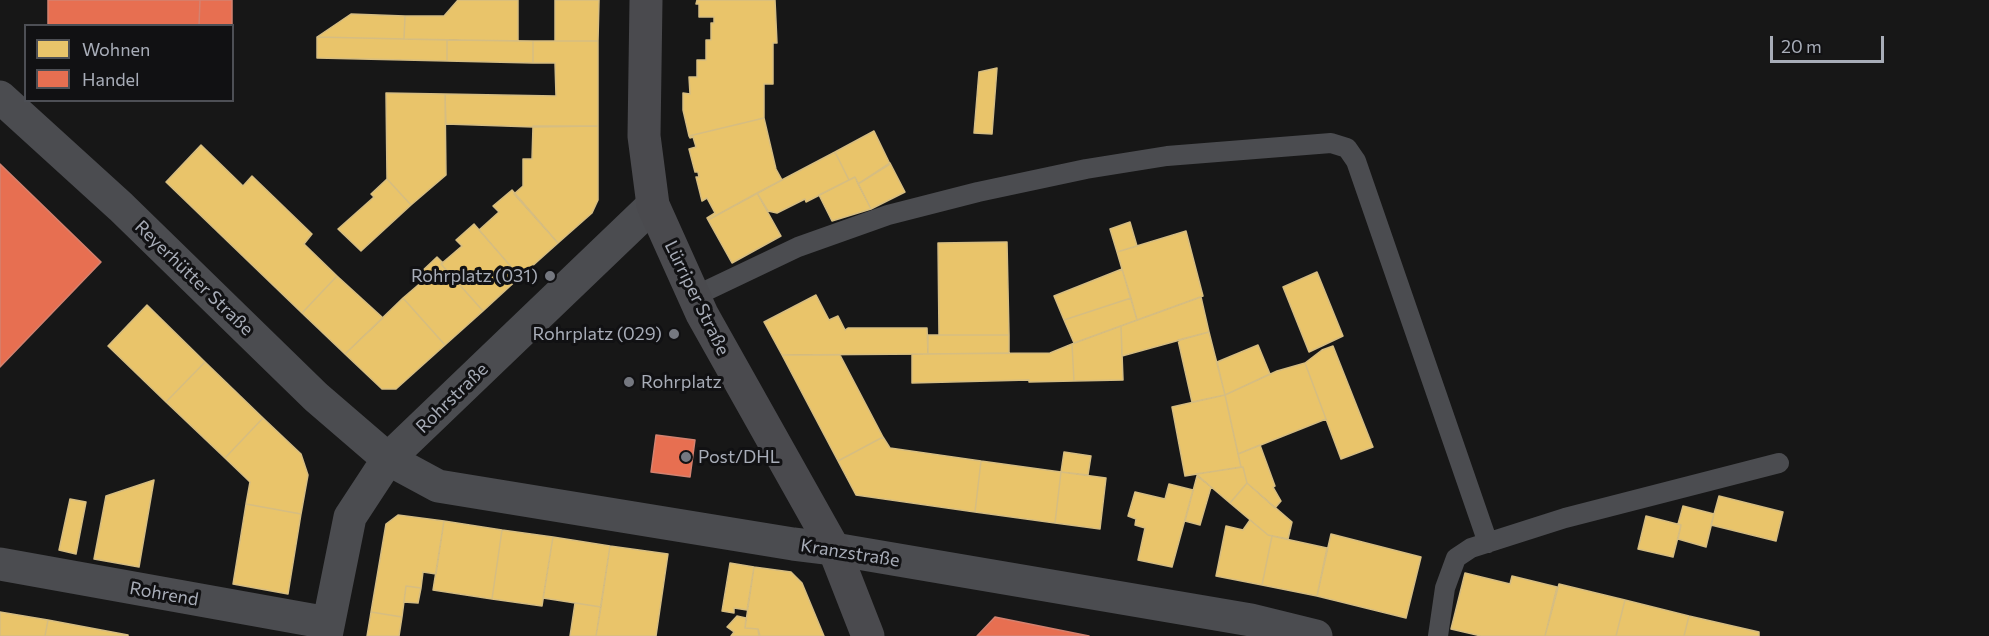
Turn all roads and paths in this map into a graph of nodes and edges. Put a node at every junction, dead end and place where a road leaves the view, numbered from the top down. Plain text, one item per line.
1 (646, 0) edge
2 (0, 97) edge
3 (653, 205) junction
4 (693, 297) junction
5 (388, 459) junction
6 (1779, 463) dead end
7 (1488, 543) junction
8 (834, 549) junction
9 (0, 564) edge
10 (327, 629) edge
11 (868, 636) edge
12 (1316, 636) edge
13 (1437, 636) edge

1 - 3 street, Lürriper Straße
2 - 5 street, Reyerhütter Straße
3 - 4 street, Lürriper Straße
3 - 5 street, Rohrstraße
4 - 7 lane
4 - 8 street, Lürriper Straße
5 - 8 street, Kranzstraße
5 - 10 street, Rohrstraße
6 - 7 lane
7 - 13 lane
8 - 11 street, Lürriper Straße
8 - 12 street, Kranzstraße
9 - 10 street, Rohrend

